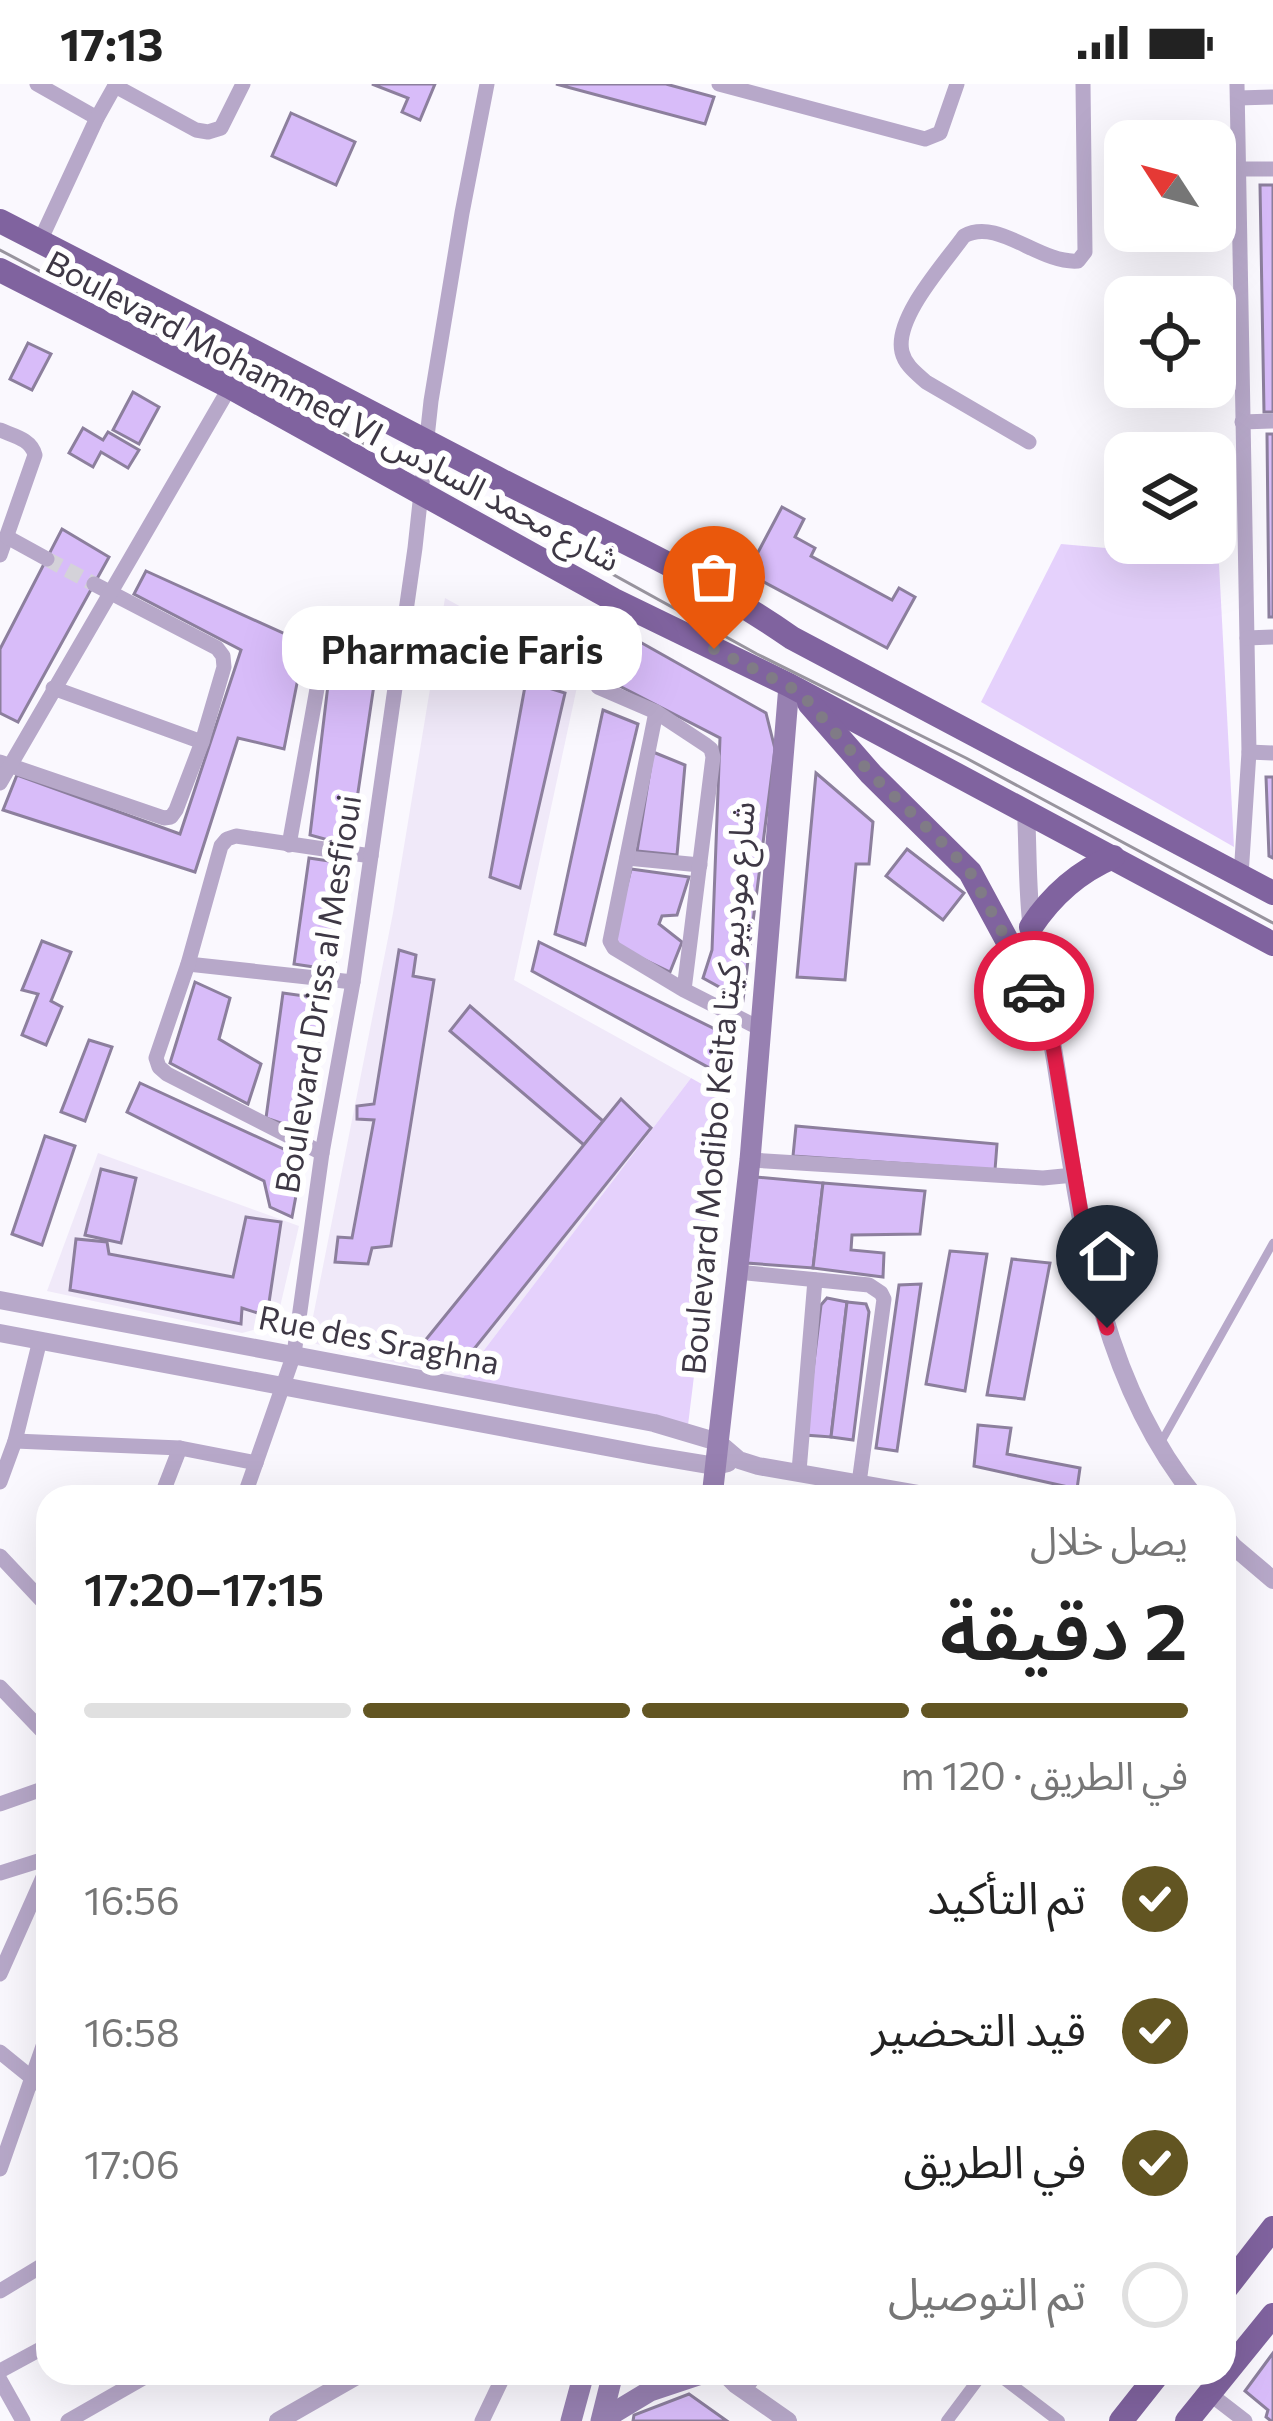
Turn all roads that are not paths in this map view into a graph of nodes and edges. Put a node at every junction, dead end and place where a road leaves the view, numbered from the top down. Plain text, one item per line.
1 (37, 84) edge
2 (243, 84) edge
3 (487, 84) edge
4 (719, 84) edge
5 (957, 84) edge
6 (1083, 84) edge
7 (115, 85) edge
8 (1237, 91) edge
9 (1273, 98) edge
10 (97, 118) junction
11 (1240, 169) junction
12 (1273, 170) edge
13 (0, 221) edge
14 (40, 241) junction
15 (0, 270) edge
16 (230, 387) junction
17 (1273, 421) edge
18 (1242, 422) junction
19 (0, 430) edge
20 (427, 441) junction
21 (1029, 442) dead end
22 (421, 494) junction
23 (7, 537) junction
24 (0, 555) edge
25 (46, 559) tunnel mouth
26 (94, 584) tunnel mouth
27 (110, 591) junction
28 (403, 628) junction
29 (1273, 637) edge
30 (1247, 638) junction
31 (598, 687) dead end
32 (53, 688) junction
33 (794, 688) junction
34 (656, 712) junction
35 (202, 742) junction
36 (1250, 752) junction
37 (1273, 753) edge
38 (5, 764) edge
39 (0, 782) edge
40 (1026, 811) junction
41 (290, 845) junction
42 (370, 856) junction
43 (1113, 857) junction
44 (627, 858) junction
45 (700, 865) junction
46 (1241, 876) junction
47 (1273, 892) edge
48 (1031, 927) junction
49 (1273, 944) edge
50 (188, 964) junction
51 (353, 982) junction
52 (684, 989) junction
53 (1048, 1016) junction
54 (761, 1029) junction
55 (322, 1153) junction
56 (750, 1160) junction
57 (1074, 1175) junction
58 (1273, 1244) edge
59 (737, 1272) junction
60 (815, 1280) junction
61 (0, 1300) edge
62 (0, 1333) edge
63 (40, 1340) junction
64 (293, 1354) junction
65 (282, 1388) junction
66 (15, 1441) junction
67 (718, 1442) junction
68 (1160, 1445) junction
69 (180, 1448) junction
70 (739, 1460) junction
71 (256, 1462) junction
72 (715, 1466) junction
73 (799, 1471) junction
74 (0, 1483) edge
75 (859, 1483) junction
76 (166, 1485) edge
77 (248, 1485) edge
78 (713, 1485) edge
79 (867, 1485) edge
80 (1185, 1485) edge
81 (1236, 1549) edge
82 (0, 1556) edge
83 (1273, 1580) edge
84 (36, 1594) edge
85 (0, 1687) edge
86 (36, 1724) edge
87 (0, 1787) edge
88 (36, 1791) edge
89 (7, 1802) edge
90 (36, 1865) edge
91 (0, 1873) edge
92 (36, 1890) edge
93 (0, 1974) edge
94 (0, 2052) edge
95 (36, 2066) edge
96 (32, 2077) junction
97 (36, 2080) edge
98 (0, 2169) edge
99 (1273, 2228) edge
100 (36, 2269) edge
101 (1236, 2275) edge
102 (0, 2291) edge
103 (1273, 2315) edge
104 (36, 2352) edge
105 (1236, 2361) edge
106 (0, 2375) edge
107 (131, 2385) edge
108 (325, 2385) edge
109 (499, 2385) edge
110 (581, 2385) edge
111 (610, 2385) edge
112 (667, 2385) edge
113 (738, 2385) edge
114 (974, 2385) edge
115 (1012, 2385) edge
116 (1150, 2385) edge
117 (1217, 2385) edge
118 (1210, 2394) junction
119 (602, 2420) edge
120 (23, 2421) edge
121 (68, 2421) edge
122 (278, 2421) edge
123 (482, 2421) edge
124 (571, 2421) edge
125 (788, 2421) edge
126 (947, 2421) edge
127 (1059, 2421) edge
128 (1121, 2421) edge
129 (1187, 2421) edge
130 (1245, 2421) edge

1 - 10 street
2 - 7 street
3 - 20 street, Boulevard Driss al Mesfioui
4 - 5 street
6 - 21 street
7 - 10 street
8 - 9 street
8 - 11 street
10 - 14 street
11 - 12 street
11 - 18 street
13 - 14 main road, Boulevard Mohammed VI شارع محمد السادس
14 - 20 main road, Boulevard Mohammed VI شارع محمد السادس
15 - 16 main road, Boulevard Mohammed VI شارع محمد السادس
16 - 22 main road, Boulevard Mohammed VI شارع محمد السادس
16 - 27 street
17 - 18 street
18 - 30 street
19 - 23 street
20 - 22 street, Boulevard Driss al Mesfioui
20 - 46 main road, Boulevard Mohammed VI شارع محمد السادس
22 - 28 street, Boulevard Driss al Mesfioui
22 - 33 main road, Boulevard Mohammed VI شارع محمد السادس
23 - 24 street
23 - 25 street
26 - 27 street
27 - 32 street
27 - 35 street
28 - 41 street
28 - 42 street, Boulevard Driss al Mesfioui
29 - 30 street
30 - 36 street
31 - 34 street
32 - 35 street
32 - 38 street
33 - 40 main road, Boulevard Mohammed VI شارع محمد السادس
33 - 53 main road
33 - 54 main road, Boulevard Modibo Keita شارع موديبو كيتا
34 - 44 street
34 - 45 street
35 - 38 street
36 - 37 street
36 - 46 street
38 - 39 street
40 - 43 main road, Boulevard Mohammed VI شارع محمد السادس
40 - 48 street
41 - 42 street
41 - 50 street
42 - 51 street, Boulevard Driss al Mesfioui
43 - 48 main road
43 - 49 main road, Boulevard Mohammed VI شارع محمد السادس
44 - 45 street
44 - 52 street
45 - 52 street
46 - 47 main road, Boulevard Mohammed VI شارع محمد السادس
48 - 53 street
50 - 51 street
50 - 55 street
51 - 55 street, Boulevard Driss al Mesfioui
52 - 54 street
53 - 57 street
54 - 56 main road, Boulevard Modibo Keita شارع موديبو كيتا
55 - 64 street, Boulevard Driss al Mesfioui
56 - 57 street
56 - 59 main road, Boulevard Modibo Keita شارع موديبو كيتا
57 - 68 street
58 - 68 lane
59 - 60 street
59 - 67 main road, Boulevard Modibo Keita شارع موديبو كيتا
60 - 73 street
60 - 75 street
61 - 64 street, Rue des Sraghna
62 - 63 street, Rue des Sraghna
63 - 65 street, Rue des Sraghna
63 - 66 street
64 - 65 street, Boulevard Driss al Mesfioui
64 - 67 street, Rue des Sraghna
65 - 71 street, Boulevard Driss al Mesfioui
65 - 72 street, Rue des Sraghna
66 - 69 street
66 - 74 street
67 - 70 street, Rue des Sraghna
67 - 72 main road, Boulevard Modibo Keita شارع موديبو كيتا
68 - 80 street
69 - 71 street
69 - 76 street
70 - 72 street, Rue des Sraghna
70 - 73 street, Rue des Sraghna
71 - 77 street, Boulevard Driss al Mesfioui
72 - 78 main road, Boulevard Modibo Keita شارع موديبو كيتا
73 - 75 street, Rue des Sraghna
75 - 79 street, Rue des Sraghna
81 - 83 street
82 - 84 street
85 - 86 street
87 - 89 street
88 - 89 street
90 - 91 street
92 - 93 street
94 - 96 street
95 - 96 street
96 - 97 street
96 - 98 street
99 - 101 main road
100 - 102 street
103 - 105 main road
104 - 106 street
106 - 120 street
107 - 121 street
108 - 122 street
109 - 123 street
110 - 124 main road
111 - 119 main road
112 - 119 main road
113 - 125 street
114 - 126 street
115 - 127 street
116 - 128 main road
117 - 118 main road
118 - 129 main road
118 - 130 street

